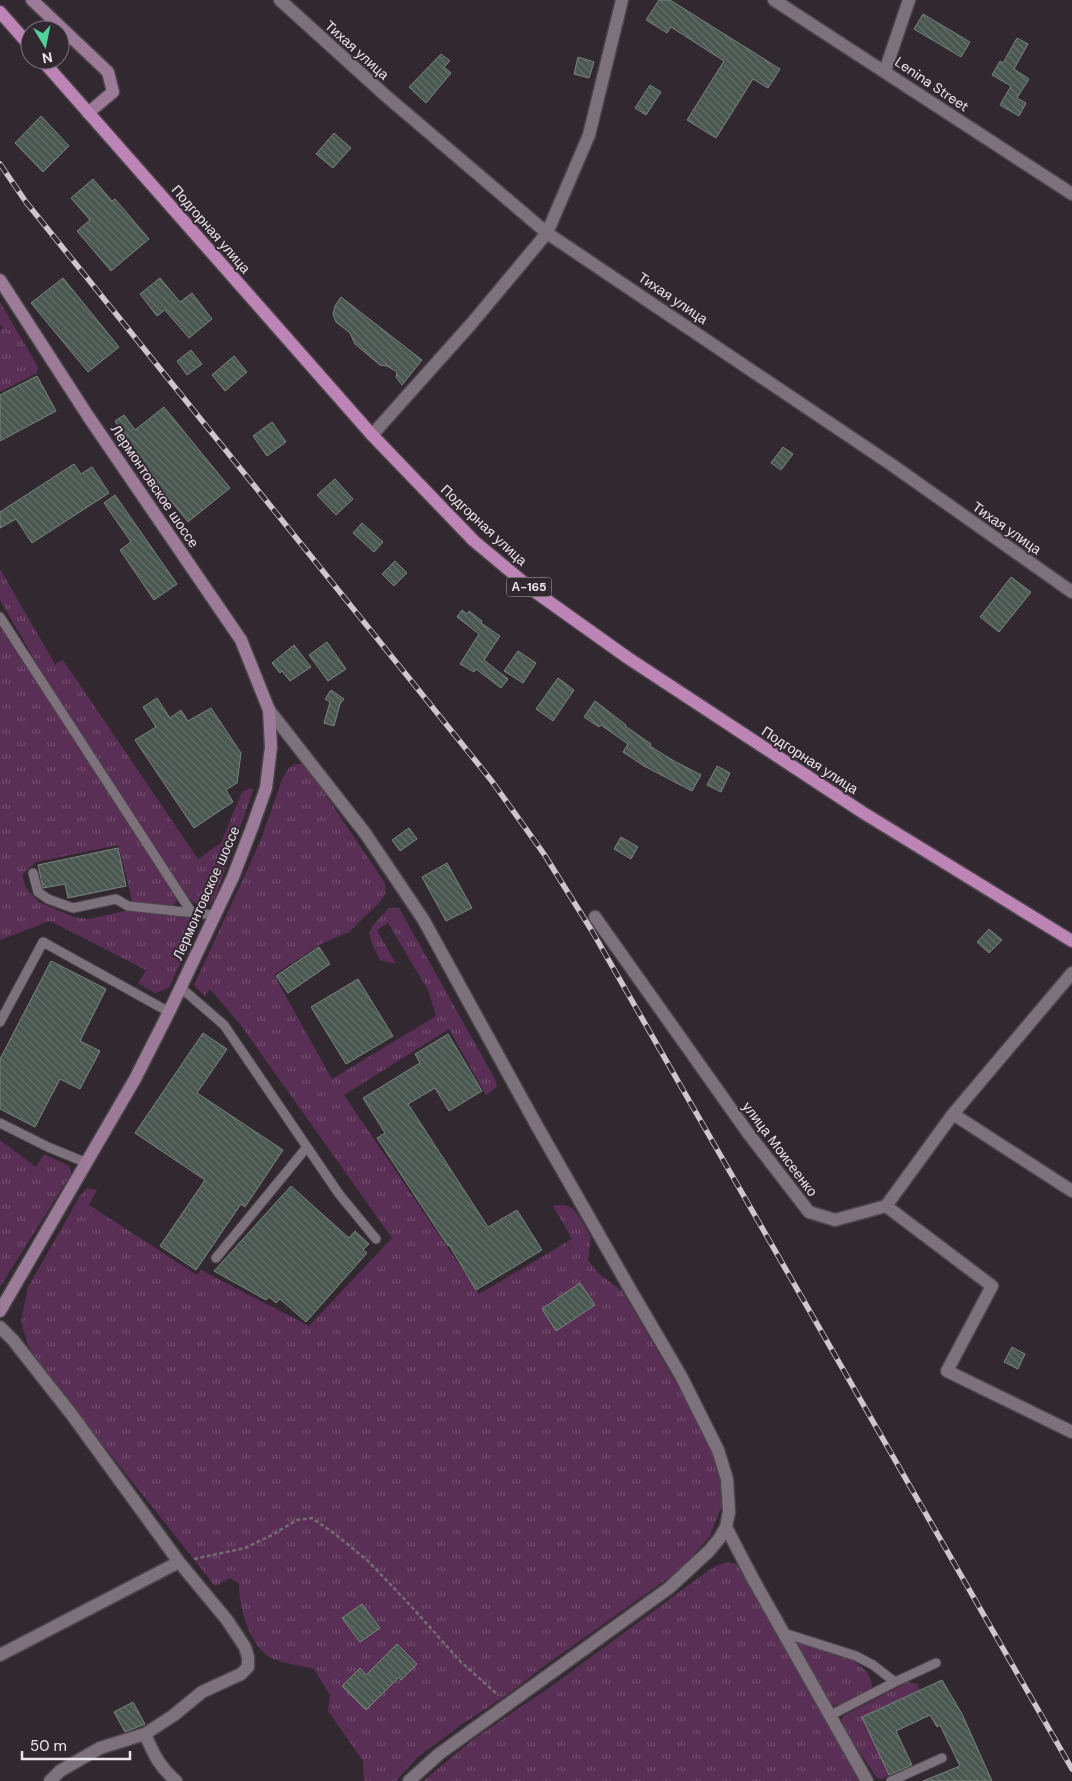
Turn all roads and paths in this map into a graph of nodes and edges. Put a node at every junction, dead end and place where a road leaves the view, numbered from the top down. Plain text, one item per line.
1 (32, 0) edge
2 (280, 0) edge
3 (622, 0) edge
4 (774, 0) edge
5 (909, 0) edge
6 (0, 12) edge
7 (20, 35) edge
8 (51, 70) edge
9 (885, 71) junction
10 (88, 113) junction
11 (1072, 194) edge
12 (547, 232) junction
13 (0, 280) edge
14 (372, 435) junction
15 (1072, 592) edge
16 (0, 617) edge
17 (269, 710) junction
18 (33, 873) dead end
19 (192, 913) junction
20 (214, 915) junction
21 (595, 917) dead end
22 (1072, 941) edge
23 (1072, 974) edge
24 (180, 987) junction
25 (169, 1012) junction
26 (0, 1022) edge
27 (952, 1114) junction
28 (0, 1123) edge
29 (307, 1147) junction
30 (87, 1163) junction
31 (1072, 1191) edge
32 (886, 1206) junction
33 (376, 1239) dead end
34 (216, 1258) dead end
35 (0, 1311) edge
36 (0, 1327) edge
37 (1072, 1432) edge
38 (726, 1527) junction
39 (179, 1562) junction
40 (784, 1633) junction
41 (0, 1656) edge
42 (936, 1664) dead end
43 (895, 1682) junction
44 (509, 1704) junction
45 (829, 1716) junction
46 (145, 1734) junction
47 (942, 1758) dead end
48 (50, 1781) edge
49 (176, 1781) edge
50 (409, 1781) edge
51 (867, 1781) edge
52 (891, 1781) edge

1 - 10 street
2 - 12 street, Тихая улица
3 - 12 street
4 - 9 street, Lenina Street
5 - 9 street
6 - 7 main road
8 - 10 main road, А-165
9 - 11 street, Lenina Street
10 - 14 main road, Подгорная улица / А-165
12 - 14 street
12 - 15 street, Тихая улица
13 - 17 street, Лермонтовское шоссе
14 - 22 main road, Подгорная улица / А-165
16 - 19 lane
17 - 20 street, Лермонтовское шоссе
17 - 38 street
18 - 19 lane
19 - 20 lane
20 - 24 street, Лермонтовское шоссе
21 - 32 street, улица Моисеенко
23 - 27 street
24 - 25 street, Лермонтовское шоссе
24 - 29 lane
25 - 26 lane
25 - 30 street, Лермонтовское шоссе
27 - 31 street
27 - 32 street
28 - 30 lane
29 - 33 lane
29 - 34 lane
30 - 35 street, Лермонтовское шоссе
32 - 37 street
36 - 39 street
38 - 40 street
38 - 44 street
39 - 41 street
39 - 44 path
39 - 46 street
40 - 43 lane
40 - 45 street
42 - 43 lane
43 - 45 lane
44 - 50 street
45 - 51 street
46 - 48 street
46 - 49 street
47 - 52 lane

